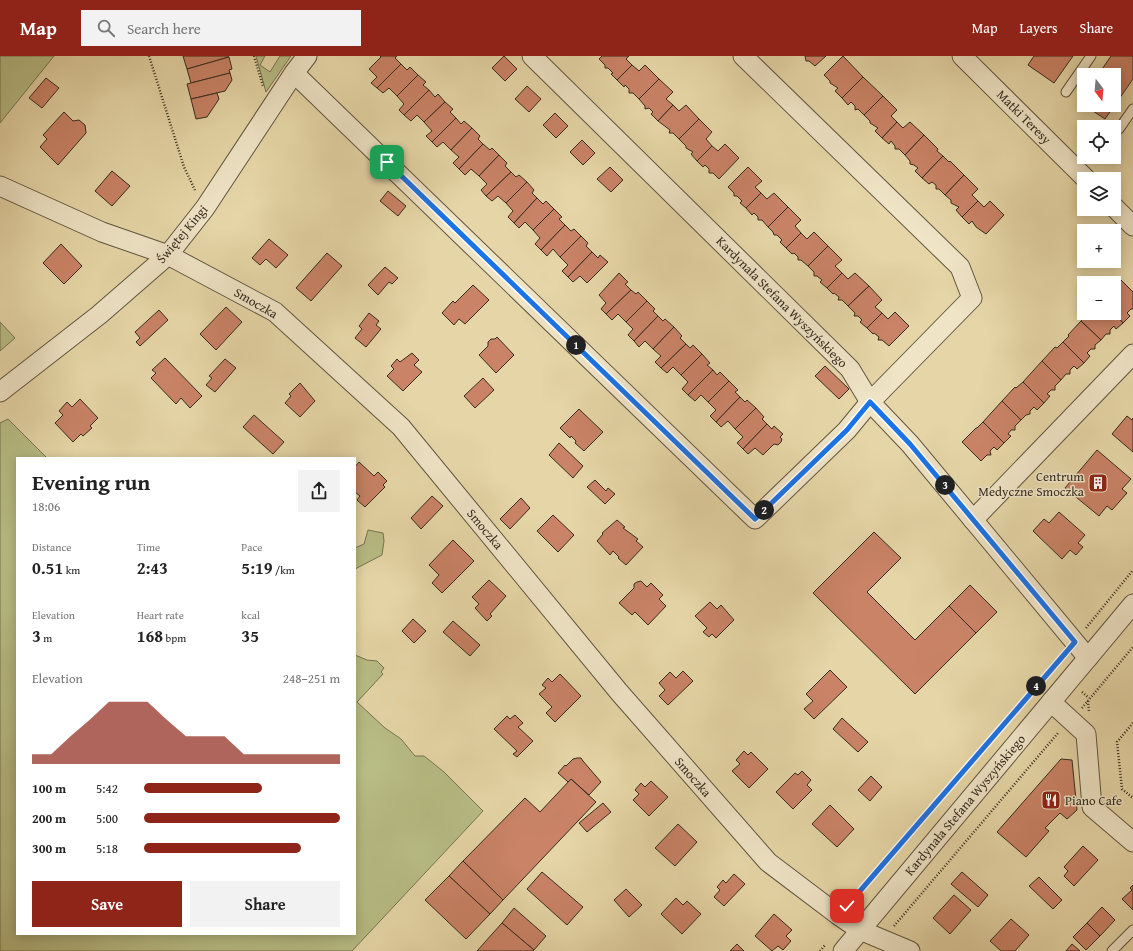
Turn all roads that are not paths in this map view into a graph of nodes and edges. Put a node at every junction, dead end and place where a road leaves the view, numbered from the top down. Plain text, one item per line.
1 (307, 56) edge
2 (532, 56) edge
3 (743, 56) edge
4 (962, 56) edge
5 (1091, 56) edge
6 (294, 72) junction
7 (1066, 92) dead end
8 (1133, 109) edge
9 (1121, 126) edge
10 (1079, 172) edge
11 (0, 186) edge
12 (1121, 214) edge
13 (1133, 226) edge
14 (168, 255) junction
15 (1133, 354) edge
16 (0, 392) edge
17 (870, 402) junction
18 (973, 520) junction
19 (1133, 604) edge
20 (1088, 658) junction
21 (1051, 702) junction
22 (1133, 842) edge
23 (860, 930) junction
24 (1133, 930) edge
25 (843, 951) edge
26 (910, 951) edge
27 (1112, 951) edge

1 - 6 street, Świętej Kingi
2 - 17 street, Kardynała Stefana Wyszyńskiego
3 - 17 street
4 - 10 street, Matki Teresy
5 - 7 lane
6 - 14 street, Świętej Kingi
6 - 17 street
8 - 9 lane
11 - 14 street, Smoczka
12 - 13 street
14 - 16 street, Świętej Kingi
14 - 23 street, Smoczka
15 - 18 street
17 - 18 street, Kardynała Stefana Wyszyńskiego
18 - 20 street, Kardynała Stefana Wyszyńskiego
19 - 20 street, Kardynała Stefana Wyszyńskiego
20 - 21 street, Kardynała Stefana Wyszyńskiego
21 - 22 street
21 - 23 street, Kardynała Stefana Wyszyńskiego
23 - 25 street, Kardynała Stefana Wyszyńskiego
23 - 26 street, Smoczka
24 - 27 lane

